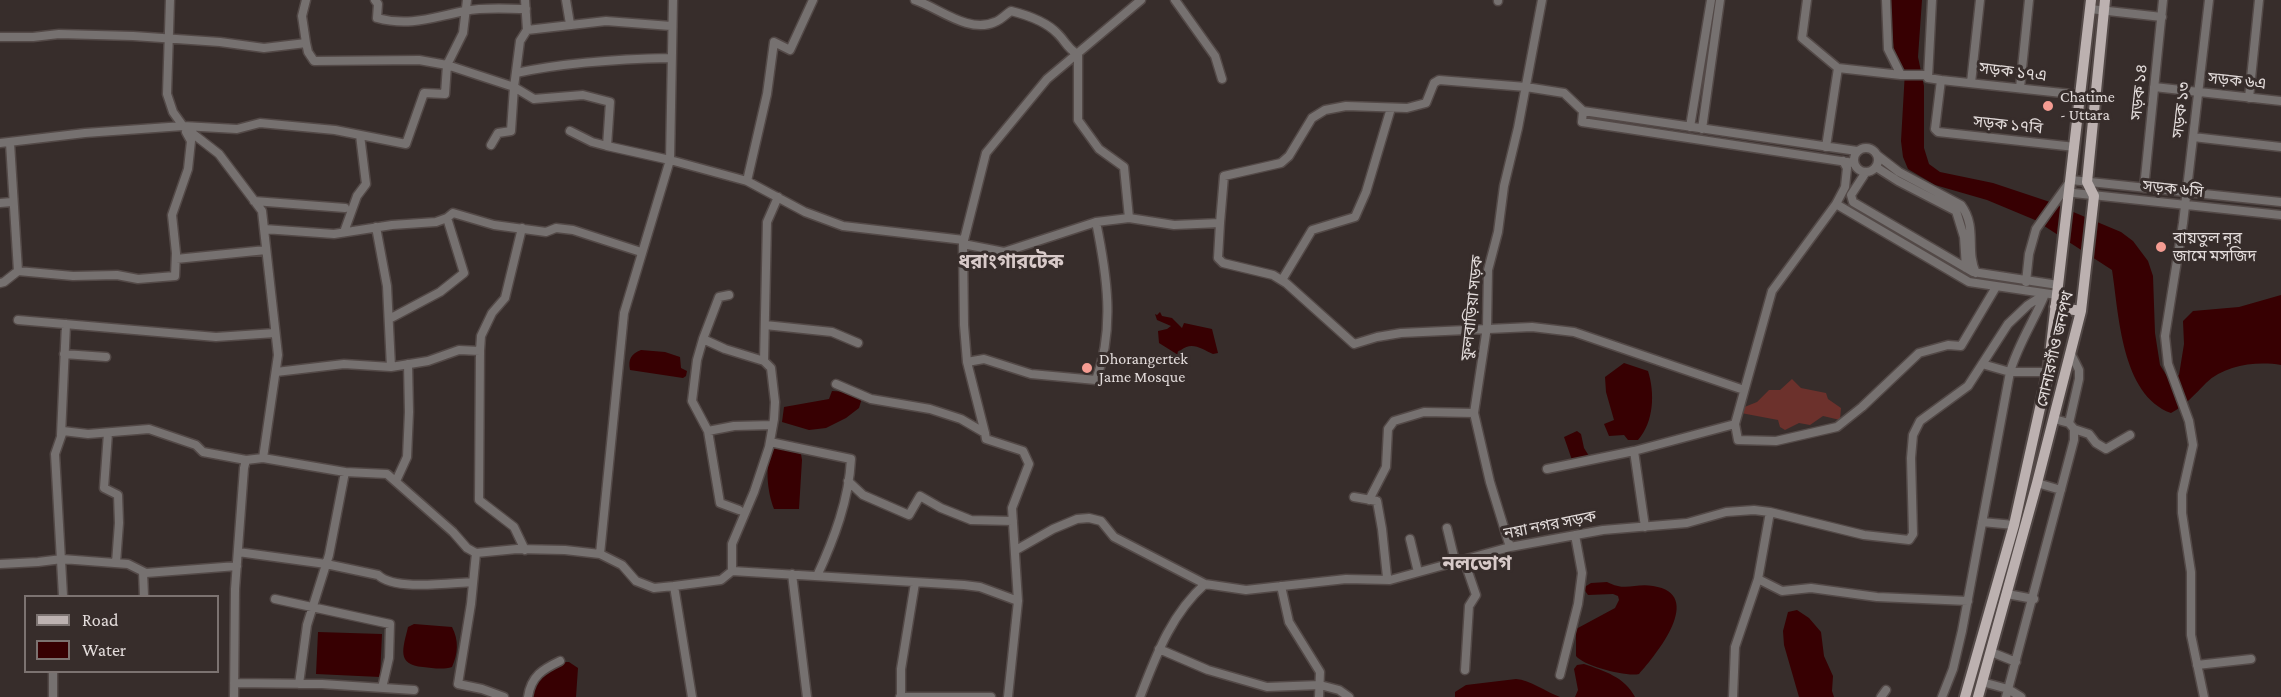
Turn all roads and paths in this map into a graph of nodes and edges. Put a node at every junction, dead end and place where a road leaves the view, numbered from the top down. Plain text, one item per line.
1 (170, 0) edge
2 (306, 0) edge
3 (375, 0) edge
4 (467, 0) edge
5 (566, 0) edge
6 (673, 0) edge
7 (813, 0) edge
8 (915, 0) edge
9 (1141, 0) edge
10 (1175, 0) edge
11 (1542, 0) edge
12 (1711, 0) edge
13 (1720, 0) edge
14 (1807, 0) edge
15 (1886, 0) edge
16 (1932, 0) edge
17 (1980, 0) edge
18 (2029, 0) edge
19 (2163, 0) edge
20 (2209, 0) edge
21 (2259, 0) edge
22 (2090, 4) edge
23 (526, 5) edge
24 (2104, 5) edge
25 (466, 11) junction
26 (2162, 17) junction
27 (570, 24) junction
28 (671, 26) junction
29 (527, 30) junction
30 (0, 37) edge
31 (169, 39) junction
32 (306, 43) junction
33 (1078, 55) junction
34 (671, 58) junction
35 (447, 65) junction
36 (1838, 68) junction
37 (516, 73) junction
38 (1902, 75) junction
39 (1927, 76) junction
40 (1222, 79) dead end
41 (1941, 80) junction
42 (1971, 83) junction
43 (514, 87) junction
44 (1526, 87) junction
45 (2154, 87) junction
46 (2020, 88) junction
47 (2198, 92) junction
48 (2081, 96) junction
49 (2249, 98) junction
50 (2281, 101) edge
51 (1391, 108) junction
52 (1583, 111) junction
53 (183, 126) junction
54 (1690, 127) junction
55 (1702, 129) junction
56 (570, 131) dead end
57 (360, 135) junction
58 (2193, 138) junction
59 (0, 143) edge
60 (10, 143) junction
61 (491, 146) dead end
62 (607, 146) junction
63 (1826, 147) junction
64 (2075, 147) junction
65 (2281, 147) edge
66 (1857, 152) junction
67 (1877, 155) junction
68 (670, 160) junction
69 (1843, 161) junction
70 (1854, 163) junction
71 (1876, 167) junction
72 (1866, 172) junction
73 (2071, 180) junction
74 (747, 181) junction
75 (2086, 182) junction
76 (2144, 188) junction
77 (2186, 192) junction
78 (2094, 195) junction
79 (2066, 196) junction
80 (778, 197) junction
81 (254, 201) junction
82 (12, 202) junction
83 (2281, 202) edge
84 (0, 203) edge
85 (1836, 204) junction
86 (2185, 205) junction
87 (345, 208) dead end
88 (2281, 215) edge
89 (447, 218) junction
90 (1129, 218) junction
91 (1096, 222) junction
92 (1220, 223) junction
93 (376, 227) junction
94 (522, 228) junction
95 (264, 229) junction
96 (344, 232) junction
97 (964, 242) junction
98 (266, 250) junction
99 (641, 252) junction
100 (176, 260) junction
101 (1965, 268) junction
102 (18, 271) junction
103 (1976, 273) junction
104 (1282, 280) junction
105 (2026, 282) junction
106 (0, 283) edge
107 (1996, 287) junction
108 (2057, 290) junction
109 (2045, 294) junction
110 (729, 295) dead end
111 (2055, 307) junction
112 (2080, 311) junction
113 (391, 318) dead end
114 (18, 320) dead end
115 (66, 324) junction
116 (765, 325) junction
117 (1487, 327) junction
118 (275, 333) junction
119 (703, 339) junction
120 (858, 343) dead end
121 (2069, 350) junction
122 (480, 351) junction
123 (64, 354) junction
124 (106, 357) dead end
125 (764, 361) junction
126 (967, 362) junction
127 (408, 364) junction
128 (1982, 364) junction
129 (391, 367) junction
130 (276, 372) junction
131 (2010, 372) junction
132 (2048, 372) junction
133 (836, 384) dead end
134 (1744, 390) junction
135 (1474, 413) junction
136 (2054, 419) junction
137 (1735, 424) junction
138 (773, 425) junction
139 (2072, 426) junction
140 (708, 430) junction
141 (108, 433) junction
142 (985, 433) junction
143 (61, 435) junction
144 (2130, 435) dead end
145 (770, 442) junction
146 (1634, 451) junction
147 (262, 458) junction
148 (246, 460) junction
149 (1547, 469) dead end
150 (345, 472) junction
151 (396, 481) junction
152 (848, 481) junction
153 (2037, 483) junction
154 (2061, 490) junction
155 (1354, 497) dead end
156 (1369, 500) junction
157 (739, 510) dead end
158 (1770, 512) junction
159 (1013, 521) junction
160 (1982, 522) junction
161 (2014, 525) junction
162 (1646, 527) junction
163 (1447, 528) dead end
164 (1575, 535) junction
165 (1410, 539) dead end
166 (1510, 547) junction
167 (525, 550) junction
168 (1016, 550) junction
169 (238, 552) junction
170 (476, 553) junction
171 (600, 554) junction
172 (62, 559) junction
173 (1459, 560) junction
174 (116, 563) junction
175 (0, 564) edge
176 (326, 564) junction
177 (237, 566) junction
178 (732, 571) junction
179 (142, 572) junction
180 (1419, 572) junction
181 (792, 574) junction
182 (817, 576) junction
183 (1387, 577) dead end
184 (1758, 579) junction
185 (473, 582) junction
186 (915, 583) junction
187 (1205, 584) junction
188 (674, 586) junction
189 (1281, 586) junction
190 (2007, 594) junction
191 (63, 595) edge
192 (144, 595) edge
193 (275, 599) dead end
194 (2034, 599) junction
195 (1018, 601) junction
196 (1968, 601) junction
197 (313, 606) junction
198 (1159, 649) junction
199 (1991, 652) junction
200 (2251, 659) dead end
201 (560, 661) dead end
202 (2016, 662) junction
203 (2197, 665) junction
204 (1465, 670) dead end
205 (53, 673) edge
206 (1560, 675) dead end
207 (1982, 682) junction
208 (234, 683) junction
209 (299, 684) junction
210 (1320, 686) junction
211 (382, 688) junction
212 (414, 690) dead end
213 (2007, 693) edge
214 (53, 697) edge
215 (234, 697) edge
216 (504, 697) edge
217 (528, 697) edge
218 (692, 697) edge
219 (807, 697) edge
220 (901, 697) edge
221 (991, 697) edge
222 (1008, 697) edge
223 (1140, 697) edge
224 (1319, 697) edge
225 (1349, 697) edge
226 (1732, 697) edge
227 (1942, 697) edge
228 (1965, 697) edge
229 (1978, 697) edge
230 (2021, 697) edge
231 (2204, 697) edge

1 - 31 street
2 - 32 street
3 - 25 street
4 - 25 street
5 - 27 street
6 - 28 street
7 - 74 street
8 - 33 street
9 - 33 street
10 - 40 street
11 - 44 street, ফুলবাড়িয়া সড়ক
12 - 54 street
13 - 55 street
14 - 36 street
15 - 38 street
16 - 39 street
17 - 42 street
18 - 46 street
19 - 26 street, সড়ক ১৪
20 - 47 street, সড়ক ১৩
21 - 49 street
22 - 24 street
22 - 48 main road, সোনারগাঁও জনপথ
23 - 25 street
23 - 29 street
24 - 26 street
24 - 75 main road
25 - 35 street
26 - 45 street, সড়ক ১৪
27 - 28 street
27 - 29 street
28 - 34 street
29 - 37 street
30 - 31 street
31 - 32 street
31 - 53 street
32 - 35 street
33 - 90 street
33 - 97 street
34 - 37 street
34 - 68 street
35 - 43 street
35 - 57 street
36 - 38 street, সড়ক ১৭এ
36 - 63 street
37 - 43 street
38 - 39 street, সড়ক ১৭এ
39 - 41 street, সড়ক ১৭এ
41 - 42 street, সড়ক ১৭এ
41 - 64 street, সড়ক ১৭বি
42 - 46 street, সড়ক ১৭এ
43 - 61 street
43 - 62 street
44 - 51 street
44 - 52 street
44 - 117 street, ফুলবাড়িয়া সড়ক
45 - 47 street, সড়ক ৬এ
45 - 76 street, সড়ক ১৪
46 - 48 street, সড়ক ১৭এ
47 - 49 street, সড়ক ৬এ
47 - 58 street, সড়ক ১৩
48 - 64 main road, সোনারগাঁও জনপথ
49 - 50 street, সড়ক ৬এ
51 - 92 street
51 - 104 street
52 - 54 street
52 - 69 street
53 - 57 street
53 - 60 street
53 - 81 street
53 - 100 street
54 - 55 street
55 - 63 street
56 - 62 street
57 - 96 street
58 - 65 street
58 - 77 street, সড়ক ১৩
59 - 60 street
60 - 82 street
62 - 68 street
63 - 66 street
64 - 73 main road, সোনারগাঁও জনপথ
66 - 67 street
66 - 70 street
67 - 71 street
67 - 103 street
68 - 74 street
68 - 99 street
69 - 70 street
69 - 85 street
70 - 72 street
71 - 72 street
71 - 101 street
72 - 101 street
73 - 75 street, সড়ক ৬সি
73 - 79 main road, সোনারগাঁও জনপথ
74 - 80 street
75 - 76 street, সড়ক ৬সি
75 - 78 main road
76 - 77 street, সড়ক ৬সি
77 - 83 street, সড়ক ৬সি
77 - 86 street, সড়ক ১৩
78 - 79 street, সড়ক ৬সি
78 - 86 street, সড়ক ৬সি
78 - 112 main road, সোনারগাঁও জনপথ
79 - 105 street
79 - 108 main road, সোনারগাঁও জনপথ
80 - 97 street
80 - 116 street
81 - 87 street
81 - 95 street
82 - 84 street
82 - 102 street
85 - 107 street
85 - 134 street
86 - 88 street, সড়ক ৬সি
86 - 203 street, সড়ক ১৩
89 - 93 street
89 - 94 street
89 - 113 street
90 - 91 street
90 - 92 street
91 - 97 street
91 - 126 street
92 - 104 street
93 - 96 street
93 - 129 street
94 - 99 street
94 - 122 street
95 - 96 street
95 - 98 street
97 - 126 street
98 - 100 street
98 - 118 street
99 - 171 street
100 - 102 street
101 - 103 street
102 - 106 street
103 - 105 street
104 - 117 street
105 - 108 street
107 - 109 street
107 - 137 street
108 - 109 street
108 - 111 main road, সোনারগাঁও জনপথ
109 - 128 street, নয়া নগর সড়ক
109 - 131 street
110 - 119 street
111 - 112 main road
111 - 132 main road, সোনারগাঁও জনপথ
112 - 121 main road, সোনারগাঁও জনপথ
114 - 115 street
115 - 118 street
115 - 123 street
116 - 120 street
116 - 125 street
117 - 134 street
117 - 135 street, ফুলবাড়িয়া সড়ক
118 - 130 street
119 - 125 street
119 - 140 street
121 - 136 main road, সোনারগাঁও জনপথ
121 - 139 street
122 - 127 street
122 - 167 street
123 - 124 street
123 - 143 street
125 - 138 street
126 - 142 street
127 - 129 street
127 - 151 street
128 - 131 street
128 - 158 street, নয়া নগর সড়ক
129 - 130 street
130 - 147 street
131 - 132 street
131 - 160 street
132 - 161 main road, সোনারগাঁও জনপথ
133 - 142 street
134 - 137 street
135 - 156 street
135 - 166 street, ফুলবাড়িয়া সড়ক
136 - 139 street
136 - 153 main road, সোনারগাঁও জনপথ
137 - 146 street
138 - 140 street
138 - 145 street
139 - 144 street
139 - 154 street
140 - 157 street
141 - 143 street
141 - 148 street
141 - 174 street
142 - 159 street
143 - 172 street
145 - 152 street
145 - 178 street
146 - 149 street
146 - 162 street
147 - 148 street
147 - 150 street
148 - 169 street
150 - 151 street
150 - 176 street
151 - 170 street
152 - 159 street
152 - 182 street
153 - 154 street
153 - 190 main road, সোনারগাঁও জনপথ
154 - 194 street
155 - 156 street
156 - 183 street
158 - 162 street, নয়া নগর সড়ক
158 - 184 street
159 - 168 street
160 - 161 street
160 - 196 street
161 - 228 main road, সোনারগাঁও জনপথ
162 - 164 street, নয়া নগর সড়ক
163 - 173 street
164 - 166 street, নয়া নগর সড়ক
164 - 206 street
165 - 180 street
166 - 173 street, নয়া নগর সড়ক
167 - 170 street
167 - 171 street
168 - 187 street, নয়া নগর সড়ক
168 - 195 street
169 - 176 street
169 - 177 street
170 - 185 street
171 - 188 street
172 - 174 street
172 - 175 street
172 - 191 street
173 - 180 street, নয়া নগর সড়ক
173 - 204 street
174 - 179 street
176 - 185 street
176 - 197 street
177 - 179 street
177 - 208 street
178 - 181 street
178 - 188 street
179 - 192 street
180 - 189 street, নয়া নগর সড়ক
181 - 182 street
181 - 219 street
182 - 186 street
184 - 196 street
184 - 226 street
185 - 216 street
186 - 195 street
186 - 220 street
187 - 189 street, নয়া নগর সড়ক
187 - 198 street
188 - 218 street
189 - 210 street
190 - 194 street
190 - 199 main road, সোনারগাঁও জনপথ
193 - 197 street
194 - 202 street
195 - 222 street
196 - 227 street
197 - 209 street
197 - 211 street
198 - 210 street
198 - 223 street
199 - 202 street
199 - 207 main road, সোনারগাঁও জনপথ
200 - 203 street
201 - 217 street
202 - 213 street
203 - 231 street, সড়ক ১৩
205 - 214 street
207 - 213 street
207 - 229 main road, সোনারগাঁও জনপথ
208 - 209 street
208 - 215 street
209 - 211 street
210 - 224 street
210 - 225 street
211 - 212 street
213 - 230 street
220 - 221 street

